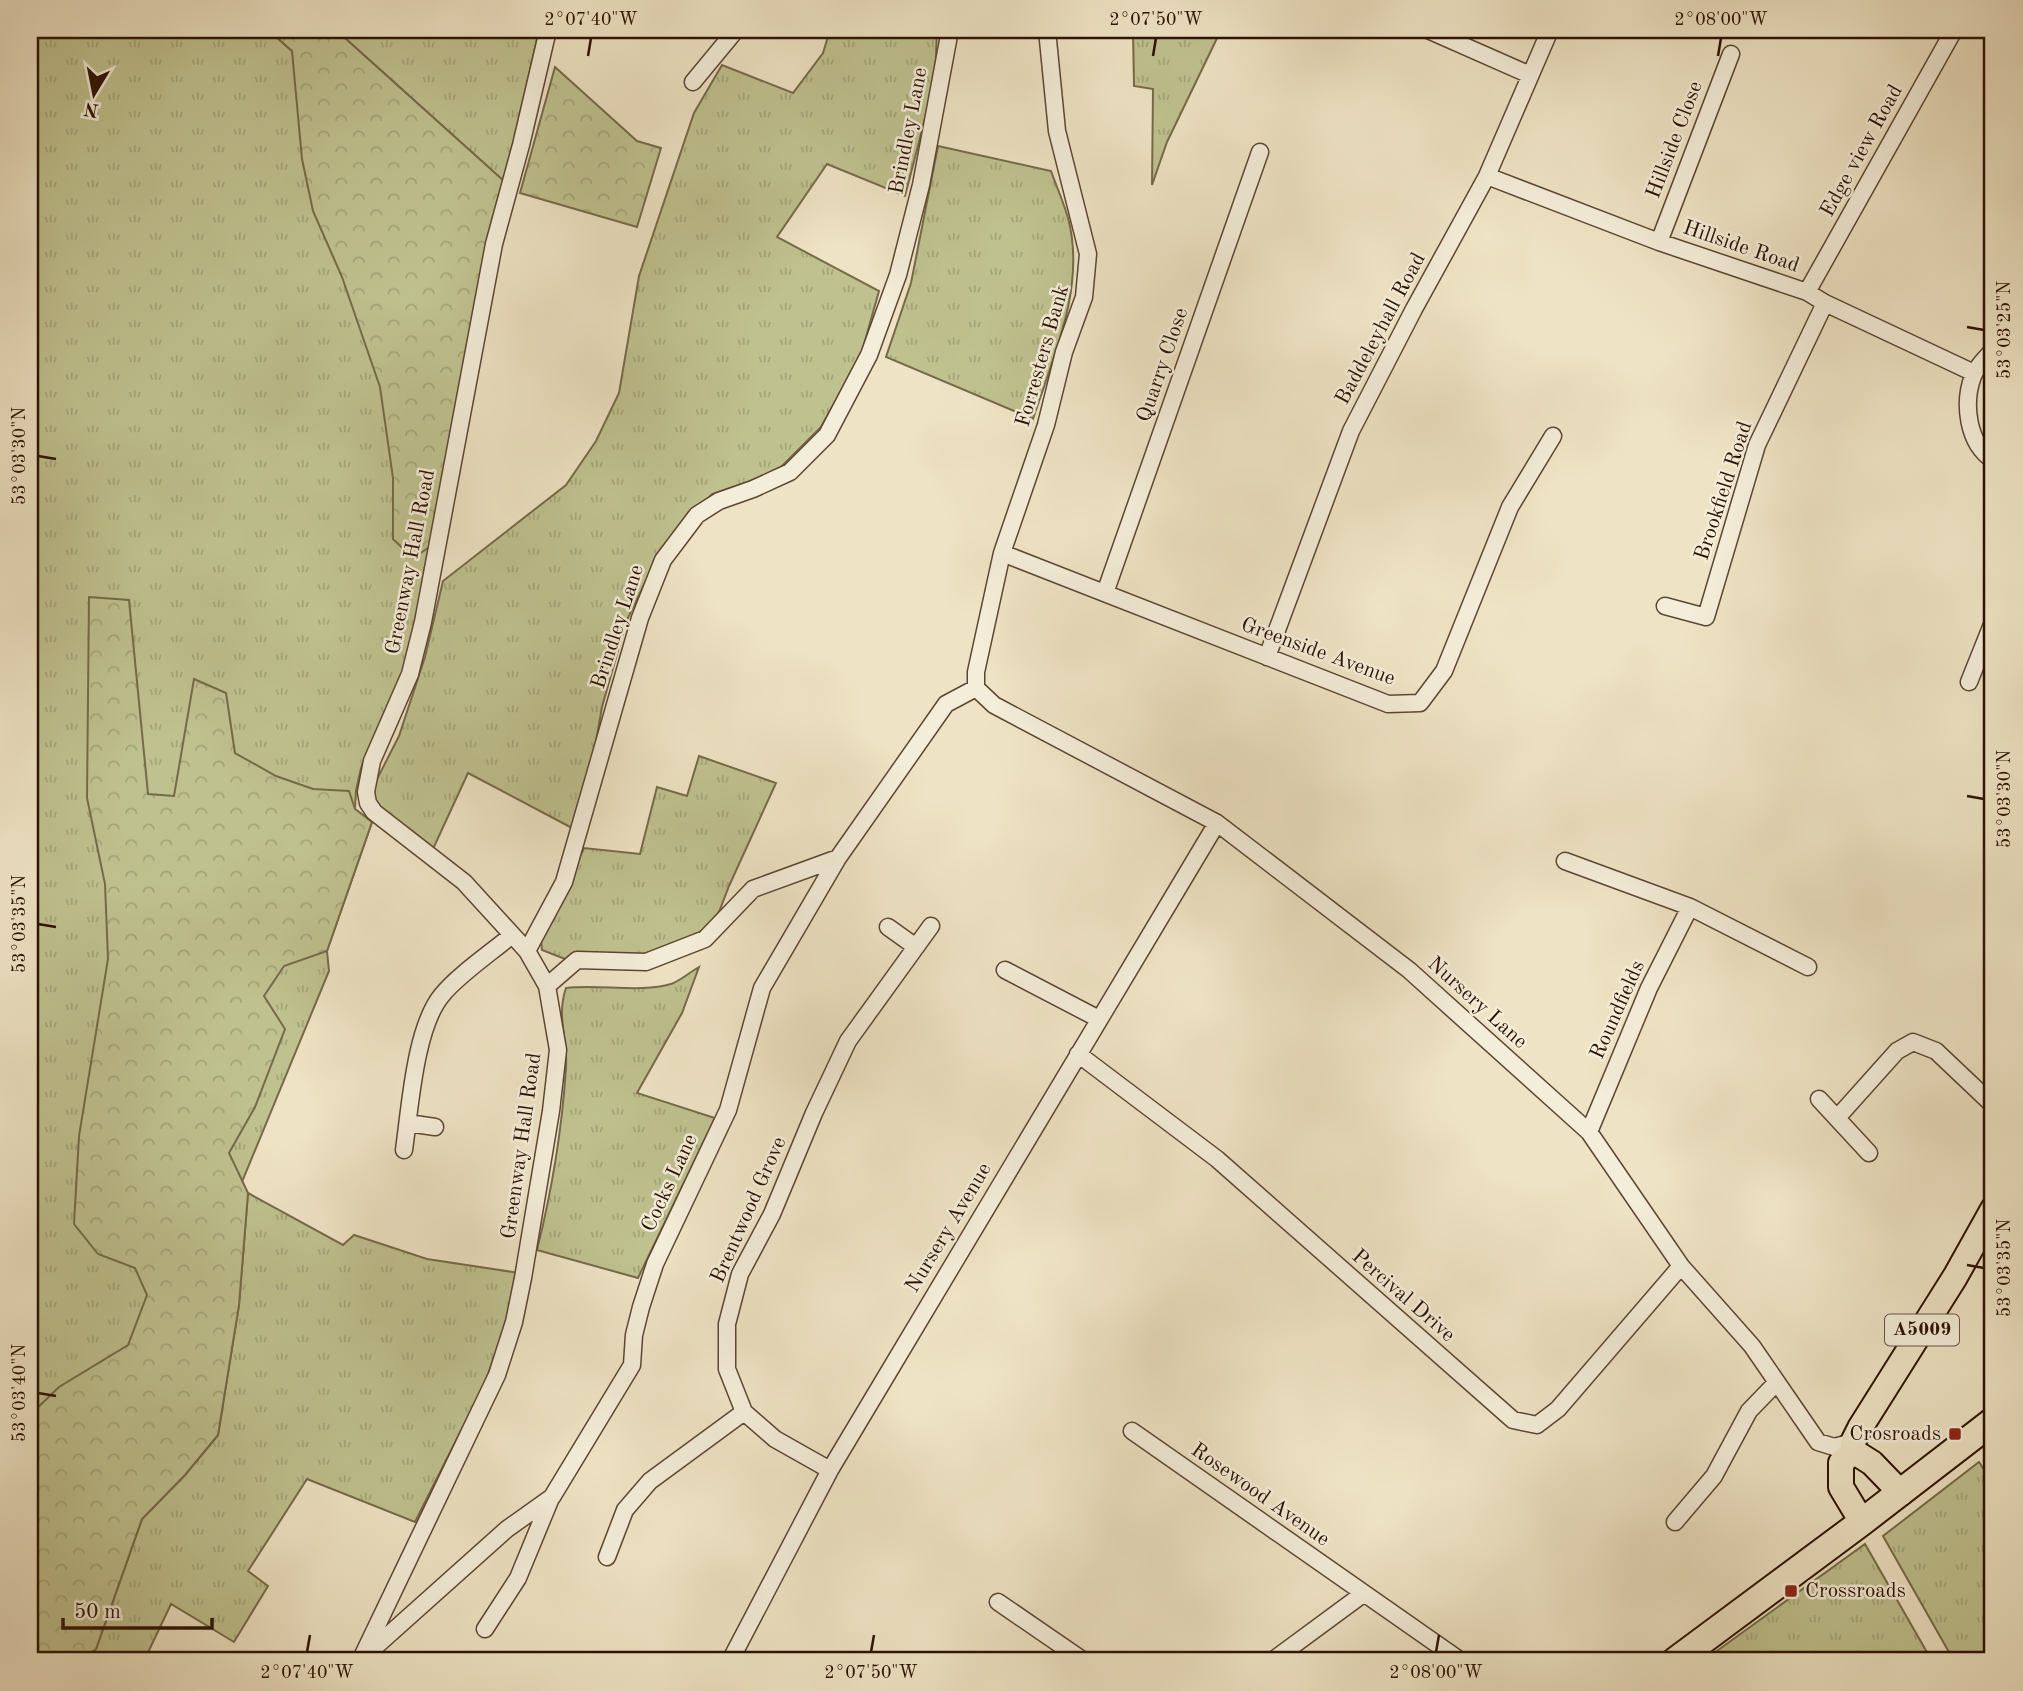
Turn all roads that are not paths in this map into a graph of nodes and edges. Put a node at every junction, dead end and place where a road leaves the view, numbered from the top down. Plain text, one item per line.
1 (548, 30) edge
2 (736, 30) edge
3 (950, 30) edge
4 (1047, 30) edge
5 (1428, 30) edge
6 (1550, 30) edge
7 (1954, 30) edge
8 (1731, 54) dead end
9 (1530, 75) junction
10 (693, 82) dead end
11 (1261, 152) dead end
12 (1487, 176) junction
13 (1659, 242) junction
14 (1807, 292) junction
15 (1825, 303) junction
16 (1993, 350) edge
17 (1973, 373) junction
18 (1553, 436) dead end
19 (1993, 460) edge
20 (1002, 553) junction
21 (1105, 593) junction
22 (1665, 606) dead end
23 (1993, 622) edge
24 (1267, 657) junction
25 (1969, 682) dead end
26 (976, 688) junction
27 (1217, 823) junction
28 (838, 858) junction
29 (1565, 861) dead end
30 (1690, 907) junction
31 (931, 926) dead end
32 (888, 927) dead end
33 (512, 934) junction
34 (916, 947) junction
35 (527, 951) junction
36 (1808, 967) dead end
37 (1005, 970) dead end
38 (547, 986) junction
39 (1099, 1019) junction
40 (1077, 1054) junction
41 (1819, 1099) dead end
42 (1993, 1105) edge
43 (1837, 1118) junction
44 (408, 1124) junction
45 (435, 1127) dead end
46 (1589, 1132) junction
47 (404, 1150) dead end
48 (1869, 1153) dead end
49 (1993, 1209) edge
50 (1681, 1266) junction
51 (1777, 1382) junction
52 (744, 1412) junction
53 (1993, 1421) edge
54 (1132, 1431) dead end
55 (1853, 1446) junction
56 (830, 1470) junction
57 (1901, 1493) junction
58 (552, 1497) junction
59 (1675, 1522) dead end
60 (1862, 1522) junction
61 (607, 1557) dead end
62 (1363, 1594) junction
63 (998, 1602) dead end
64 (485, 1629) dead end
65 (360, 1661) edge
66 (730, 1661) edge
67 (1084, 1661) edge
68 (1272, 1661) edge
69 (1461, 1661) edge
70 (1675, 1661) edge

1 - 33 street, Greenway Hall Road
2 - 10 street
3 - 35 street, Brindley Lane
4 - 20 street, Forresters Bank
5 - 9 street
6 - 9 street, Baddeleyhall Road
7 - 14 street, Edge view Road
8 - 13 street, Hillside Close
9 - 12 street, Baddeleyhall Road
11 - 21 street, Quarry Close
12 - 13 street, Hillside Road
12 - 24 street, Baddeleyhall Road
13 - 14 street, Hillside Road
14 - 15 street, Hillside Road
15 - 17 street, Hillside Road
15 - 22 street, Brookfield Road
16 - 17 street
17 - 19 street
18 - 24 street, Greenside Avenue
20 - 21 street, Greenside Avenue
20 - 26 street, Forresters Bank
21 - 24 street, Greenside Avenue
23 - 25 street
26 - 27 street, Nursery Lane
26 - 28 street, Cocks Lane
27 - 39 street, Nursery Avenue
27 - 46 street, Nursery Lane
28 - 38 street
28 - 58 street, Cocks Lane
29 - 30 street
30 - 36 street
30 - 46 street, Roundfields
31 - 34 street, Brentwood Grove
32 - 34 street
33 - 35 street, Greenway Hall Road
33 - 44 street
34 - 52 street, Brentwood Grove
35 - 38 street, Greenway Hall Road
37 - 39 street
38 - 65 street, Greenway Hall Road
39 - 40 street, Nursery Avenue
40 - 50 street, Percival Drive
40 - 56 street, Nursery Avenue
41 - 43 street
42 - 43 street
43 - 48 street
44 - 45 street
44 - 47 street
46 - 50 street, Nursery Lane
49 - 55 main road, A5009
50 - 51 street, Nursery Lane
51 - 55 street, Nursery Lane
51 - 59 street
52 - 56 street, Brentwood Grove
52 - 61 street
53 - 57 highway
54 - 62 street, Rosewood Avenue
55 - 57 main road
55 - 60 main road, A5009
56 - 66 street, Nursery Avenue
57 - 60 highway
58 - 64 street
58 - 65 street, Cocks Lane
60 - 70 highway
62 - 68 street
62 - 69 street, Rosewood Avenue
63 - 67 street

